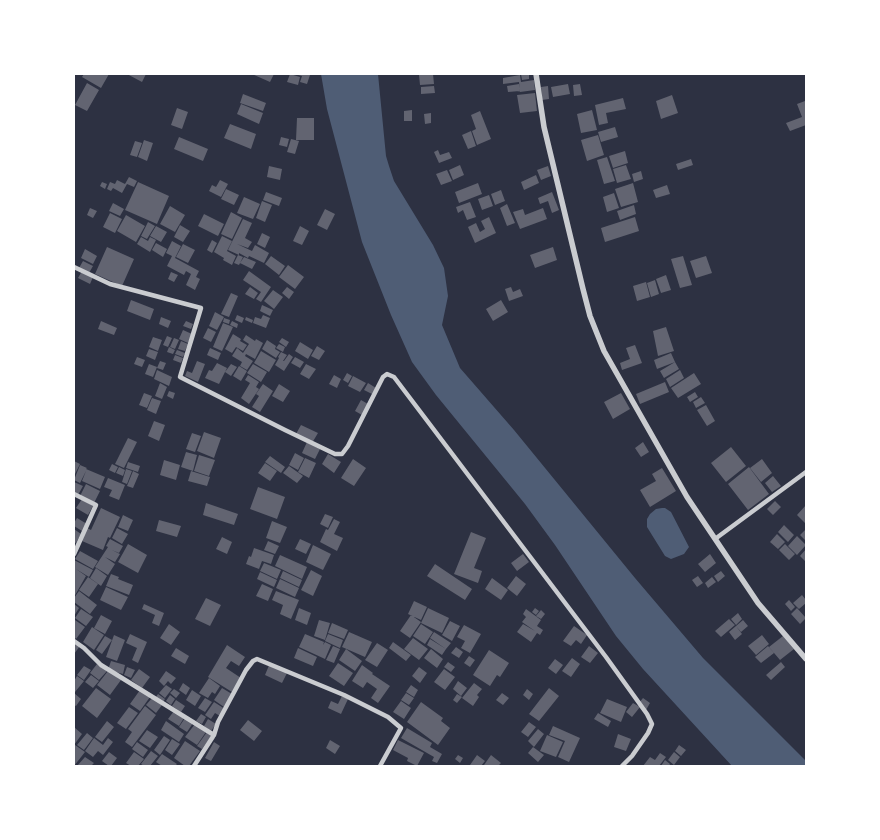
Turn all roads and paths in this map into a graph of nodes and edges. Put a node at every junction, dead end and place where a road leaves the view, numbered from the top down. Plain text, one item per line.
1 (536, 74) edge
2 (74, 266) edge
3 (806, 472) edge
4 (74, 494) edge
5 (715, 539) junction
6 (74, 554) edge
7 (74, 641) edge
8 (806, 659) edge
9 (214, 734) junction
10 (194, 766) edge
11 (380, 766) edge
12 (622, 766) edge

1 - 5 street
2 - 12 street
3 - 5 street
4 - 6 street
5 - 8 street
7 - 9 street
9 - 10 street
9 - 11 street

